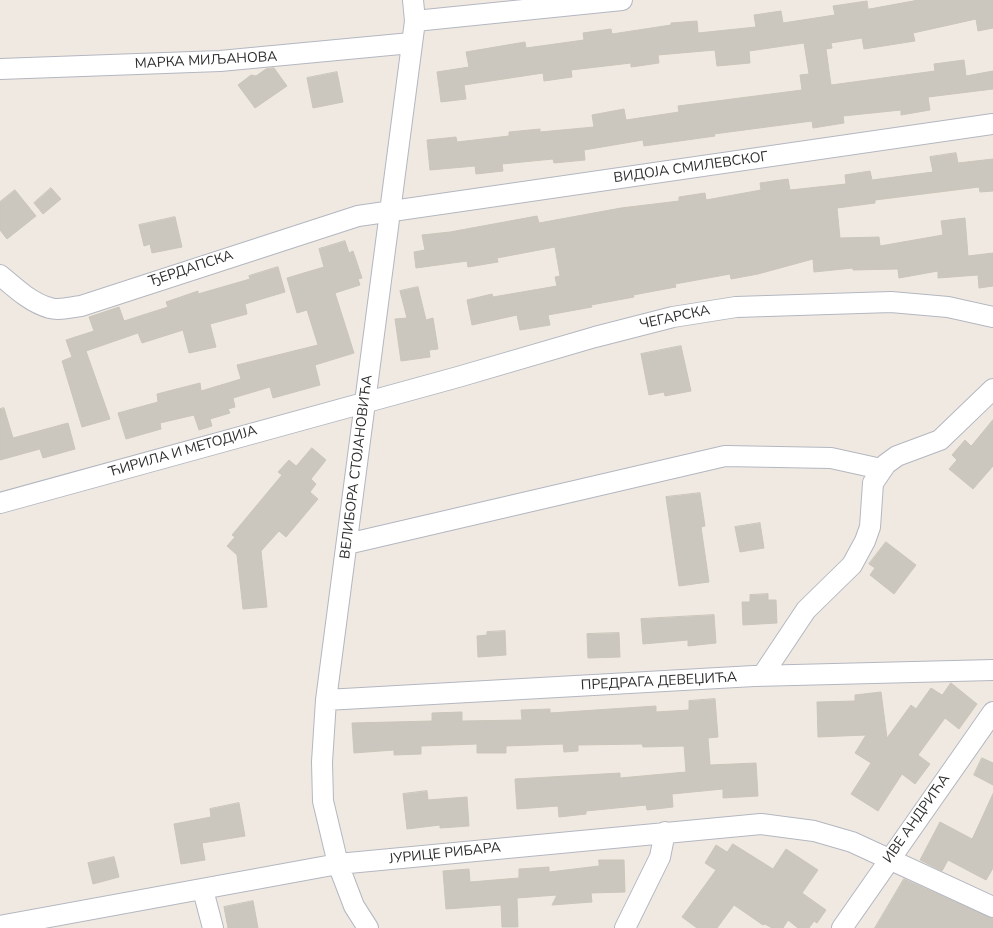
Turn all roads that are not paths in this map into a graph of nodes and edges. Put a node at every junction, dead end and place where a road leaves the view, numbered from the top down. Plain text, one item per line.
1 (414, 0) edge
2 (622, 0) edge
3 (585, 3) edge
4 (415, 21) junction
5 (410, 43) junction
6 (0, 69) edge
7 (993, 124) edge
8 (389, 212) junction
9 (0, 275) edge
10 (993, 317) edge
11 (993, 389) edge
12 (365, 402) junction
13 (881, 469) junction
14 (0, 503) edge
15 (347, 544) junction
16 (993, 670) edge
17 (762, 676) junction
18 (326, 700) junction
19 (993, 712) edge
20 (665, 832) junction
21 (889, 858) junction
22 (338, 864) junction
23 (203, 890) junction
24 (993, 907) edge
25 (0, 926) edge
26 (213, 928) edge
27 (368, 928) edge
28 (624, 928) edge
29 (842, 928) edge

1 - 4 street, ВЕЛИБОРА СТОЈАНОВИЋА
2 - 3 street
3 - 4 street
4 - 5 street, ВЕЛИБОРА СТОЈАНОВИЋА
5 - 6 street, МАРКА МИЉАНОВА
5 - 8 street, ВЕЛИБОРА СТОЈАНОВИЋА
7 - 8 street, ВИДОЈА СМИЛЕВСКОГ
8 - 9 street, ЂЕРДАПСКА
8 - 12 street, ВЕЛИБОРА СТОЈАНОВИЋА
10 - 12 street, ЧЕГАРСКА
11 - 13 street
12 - 14 street, ЋИРИЛА И МЕТОДИЈА
12 - 15 street, ВЕЛИБОРА СТОЈАНОВИЋА
13 - 15 street
13 - 17 street
15 - 18 street, ВЕЛИБОРА СТОЈАНОВИЋА
16 - 17 street, ПРЕДРАГА ДЕВЕЏИЋА
17 - 18 street, ПРЕДРАГА ДЕВЕЏИЋА
18 - 22 street, ВЕЛИБОРА СТОЈАНОВИЋА
19 - 21 street, ИВЕ АНДРИЋА
20 - 21 street, ЈУРИЦЕ РИБАРА
20 - 22 street, ЈУРИЦЕ РИБАРА
20 - 28 street
21 - 24 street, ЈУРИЦЕ РИБАРА
21 - 29 street, ИВЕ АНДРИЋА
22 - 23 street, ЈУРИЦЕ РИБАРА
22 - 27 street, ВЕЛИБОРА СТОЈАНОВИЋА
23 - 25 street, ЈУРИЦЕ РИБАРА
23 - 26 street

